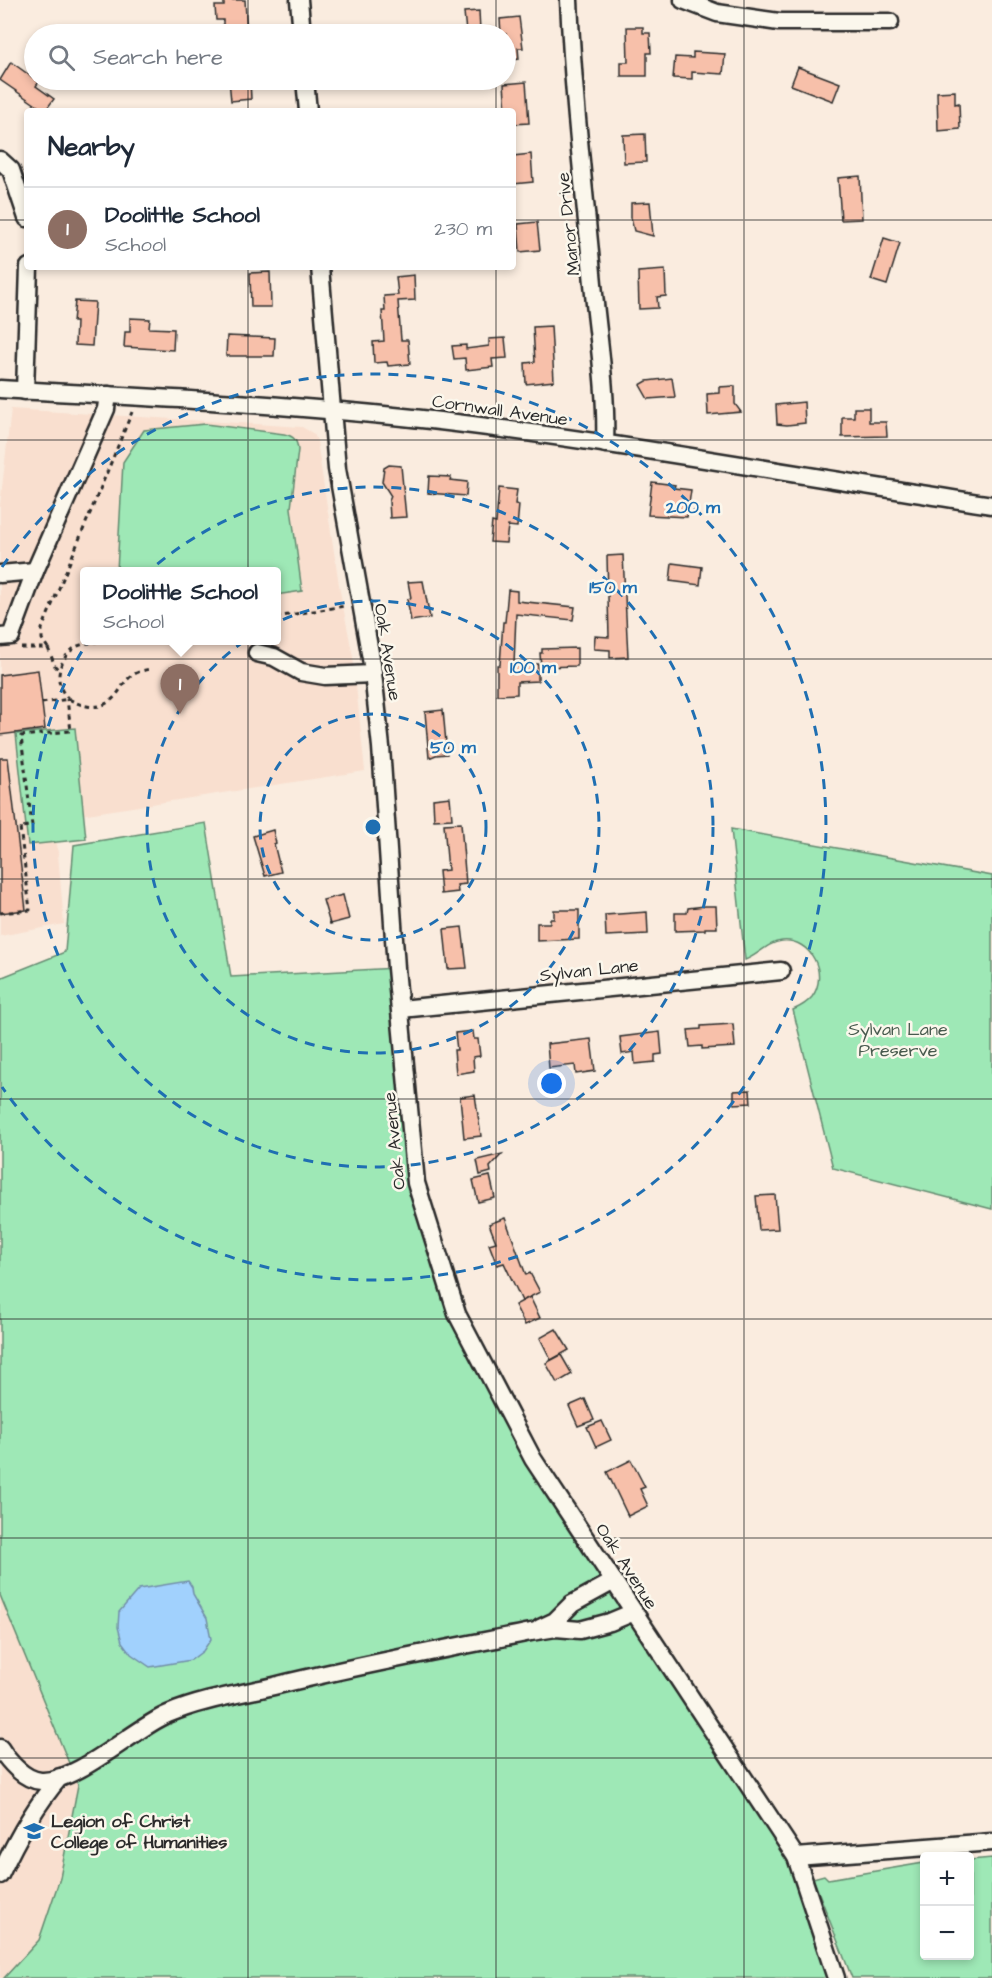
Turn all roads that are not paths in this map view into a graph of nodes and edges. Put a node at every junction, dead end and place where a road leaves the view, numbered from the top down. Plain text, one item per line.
1 (299, 0) edge
2 (569, 0) edge
3 (683, 0) edge
4 (890, 22) dead end
5 (301, 24) edge
6 (306, 90) edge
7 (308, 108) edge
8 (0, 160) edge
9 (24, 209) edge
10 (29, 270) edge
11 (321, 270) edge
12 (0, 389) edge
13 (25, 391) junction
14 (108, 395) junction
15 (332, 410) junction
16 (605, 444) junction
17 (992, 505) edge
18 (35, 571) junction
19 (0, 574) edge
20 (0, 637) edge
21 (257, 653) dead end
22 (373, 674) junction
23 (781, 970) dead end
24 (401, 1009) junction
25 (614, 1581) junction
26 (634, 1612) junction
27 (531, 1632) junction
28 (0, 1748) edge
29 (60, 1777) junction
30 (992, 1842) edge
31 (796, 1857) junction
32 (0, 1875) edge
33 (837, 1978) edge

1 - 5 street
2 - 16 street, Manor Drive
3 - 4 street
6 - 7 street
8 - 9 street
10 - 13 street
11 - 15 street, Oak Avenue
12 - 13 street, Cornwall Avenue
13 - 14 street, Cornwall Avenue
14 - 15 street, Cornwall Avenue
14 - 18 street
15 - 16 street, Cornwall Avenue
15 - 22 street, Oak Avenue
16 - 17 street, Cornwall Avenue
18 - 19 street
18 - 20 street
21 - 22 street
22 - 24 street, Oak Avenue
23 - 24 street, Sylvan Lane
24 - 25 street, Oak Avenue
25 - 26 street, Oak Avenue
25 - 27 street
26 - 27 street
26 - 31 street, Oak Avenue
27 - 29 street
28 - 29 street
29 - 32 street
30 - 31 street
31 - 33 street, Oak Avenue

